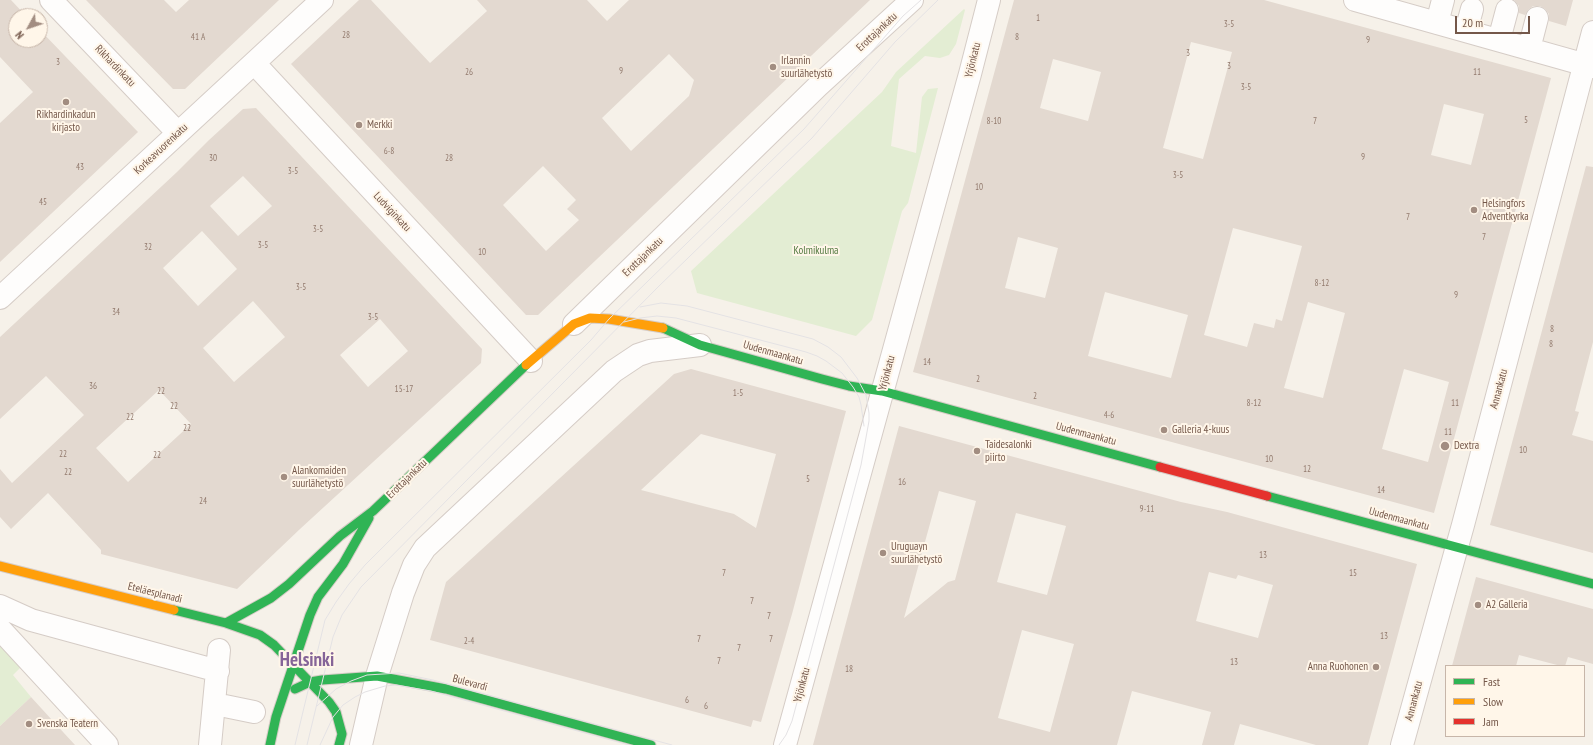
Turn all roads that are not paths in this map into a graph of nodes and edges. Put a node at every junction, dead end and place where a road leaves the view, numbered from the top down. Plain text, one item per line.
1 (51, 0) edge
2 (322, 0) edge
3 (912, 0) edge
4 (989, 0) edge
5 (1368, 2) edge
6 (1447, 2) edge
7 (1416, 8) edge
8 (1472, 9) dead end
9 (1507, 10) dead end
10 (1537, 18) dead end
11 (1441, 24) junction
12 (1466, 31) junction
13 (1592, 34) edge
14 (1499, 40) junction
15 (1529, 49) junction
16 (254, 63) junction
17 (1584, 64) edge
18 (178, 133) junction
19 (0, 298) edge
20 (574, 324) junction
21 (700, 346) junction
22 (531, 361) junction
23 (882, 391) junction
24 (373, 511) junction
25 (1457, 547) junction
26 (0, 566) edge
27 (1593, 584) edge
28 (0, 606) edge
29 (226, 623) junction
30 (0, 629) edge
31 (294, 665) junction
32 (377, 676) junction
33 (310, 682) junction
34 (283, 698) junction
35 (215, 704) junction
36 (254, 712) dead end
37 (107, 745) edge
38 (210, 745) edge
39 (270, 745) edge
40 (339, 745) edge
41 (360, 745) edge
42 (651, 745) edge
43 (785, 745) edge
44 (1402, 745) edge

1 - 18 street, Rikhardinkatu
2 - 16 street, Korkeavuorenkatu
3 - 20 street, Erottajankatu
4 - 23 street, Yrjönkatu
5 - 7 street
6 - 11 street
7 - 11 street
8 - 12 street
9 - 14 street
10 - 15 street
11 - 12 street
12 - 14 street
13 - 17 street, Annankatu
14 - 15 street
15 - 17 street
16 - 18 street, Korkeavuorenkatu
16 - 22 street, Ludviginkatu
17 - 25 street, Annankatu
18 - 19 street, Korkeavuorenkatu
20 - 21 main road, Uudenmaankatu
20 - 22 main road, Erottajankatu
21 - 23 main road, Uudenmaankatu
21 - 32 street
22 - 24 main road, Erottajankatu
23 - 25 main road, Uudenmaankatu
23 - 43 street, Yrjönkatu
24 - 29 main road, Erottajankatu
24 - 31 main road, Erottajankatu
25 - 27 main road, Uudenmaankatu
25 - 44 street, Annankatu
26 - 29 main road, Eteläesplanadi
28 - 35 street
29 - 31 main road, Eteläesplanadi
30 - 37 street
31 - 33 main road, Eteläesplanadi
31 - 34 main road, Erottajankatu
32 - 33 main road, Bulevardi
32 - 41 street
32 - 42 main road, Bulevardi
33 - 34 main road, Bulevardi
33 - 40 main road, Eteläesplanadi
34 - 39 main road, Erottajankatu
35 - 36 street
35 - 38 street

